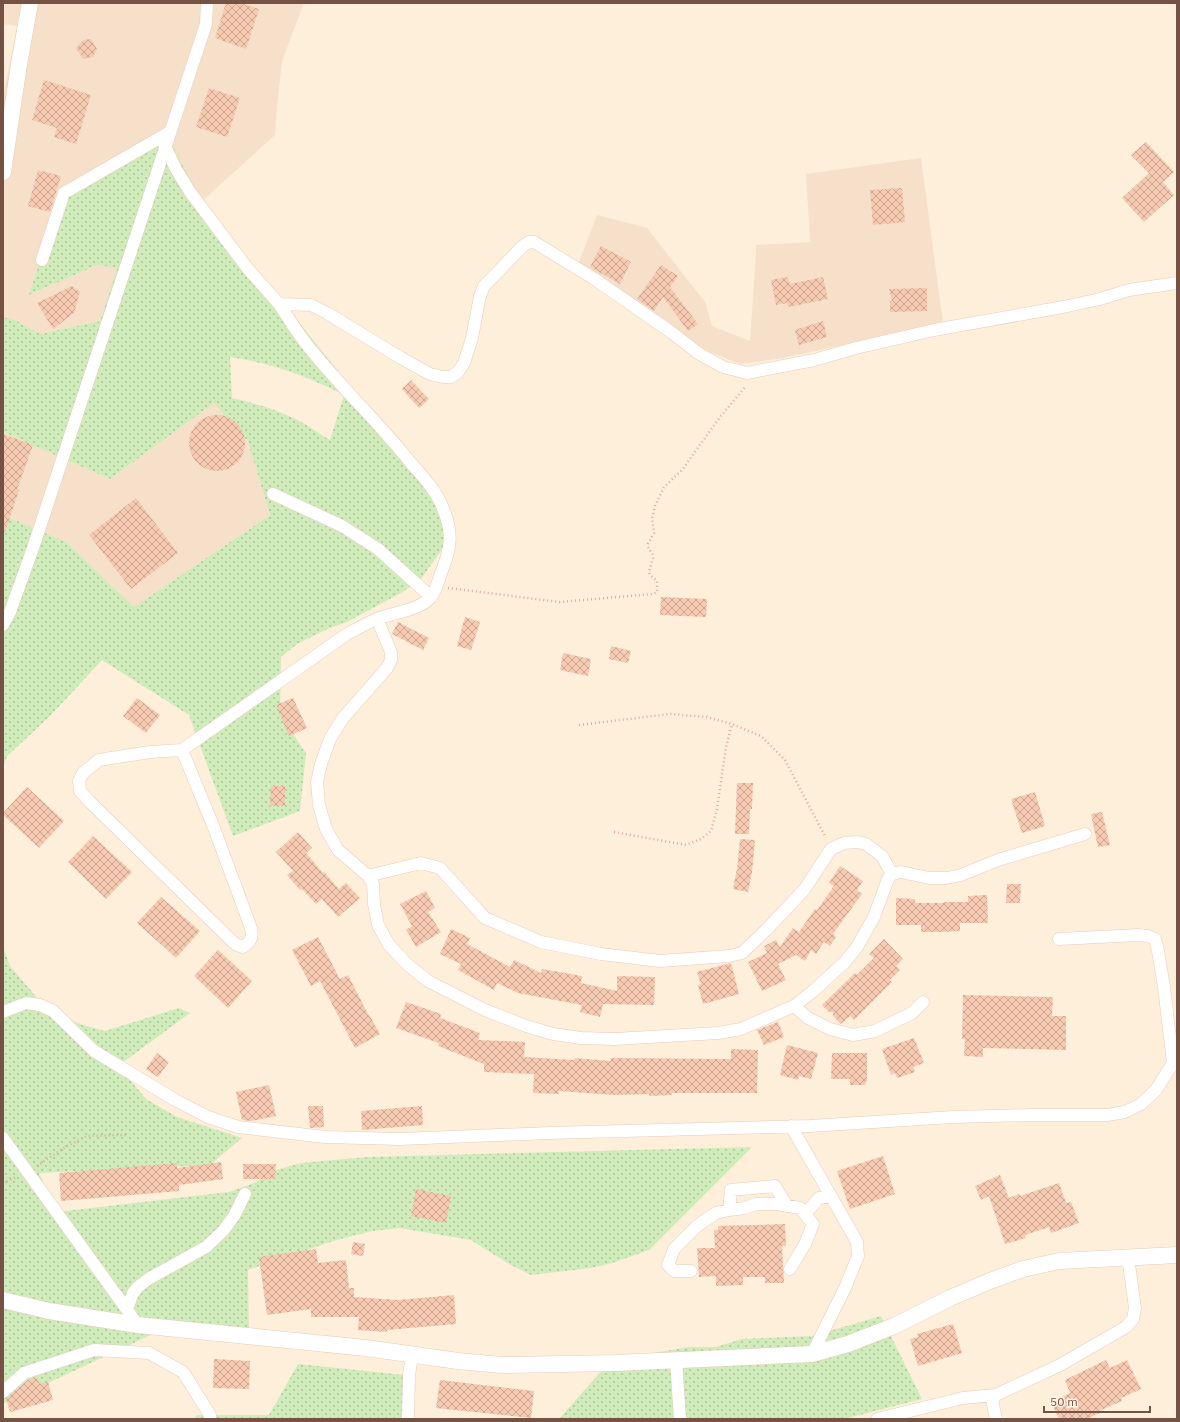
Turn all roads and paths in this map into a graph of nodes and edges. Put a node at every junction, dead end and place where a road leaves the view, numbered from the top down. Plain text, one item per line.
1 (30, 3) edge
2 (206, 3) edge
3 (170, 132) junction
4 (165, 146) junction
5 (3, 172) edge
6 (42, 260) dead end
7 (1177, 283) edge
8 (279, 304) junction
9 (759, 370) junction
10 (273, 494) dead end
11 (433, 592) junction
12 (377, 619) junction
13 (3, 625) edge
14 (732, 724) junction
15 (579, 725) dead end
16 (182, 750) junction
17 (614, 832) dead end
18 (1085, 834) dead end
19 (832, 849) junction
20 (892, 874) junction
21 (368, 876) junction
22 (1059, 939) dead end
23 (923, 1002) dead end
24 (794, 1006) junction
25 (3, 1012) edge
26 (1175, 1065) edge
27 (791, 1126) junction
28 (126, 1135) dead end
29 (3, 1138) edge
30 (28, 1172) junction
31 (3, 1184) edge
32 (245, 1194) dead end
33 (830, 1196) junction
34 (787, 1206) junction
35 (729, 1210) junction
36 (805, 1214) junction
37 (1177, 1255) edge
38 (1128, 1257) junction
39 (790, 1269) dead end
40 (691, 1271) dead end
41 (3, 1300) edge
42 (127, 1309) junction
43 (138, 1325) junction
44 (812, 1354) junction
45 (412, 1355) junction
46 (676, 1360) junction
47 (3, 1392) edge
48 (996, 1396) junction
49 (210, 1419) edge
50 (408, 1419) edge
51 (680, 1419) edge
52 (877, 1419) edge
53 (996, 1419) edge

1 - 5 street
2 - 3 street
3 - 4 street
3 - 6 street
4 - 8 street
4 - 13 street
7 - 9 street
8 - 9 street
8 - 11 street
9 - 11 path
10 - 11 street
11 - 12 street
12 - 16 street
12 - 21 street
14 - 15 path
14 - 17 path
14 - 19 path
16 - 16 street
18 - 20 street
19 - 20 street
19 - 21 street
20 - 24 street
21 - 24 street
22 - 26 street
23 - 24 street
25 - 27 street
26 - 27 street
27 - 33 street
28 - 30 path
29 - 30 street
30 - 31 path
30 - 42 street
32 - 42 street
33 - 36 street
33 - 44 street
34 - 35 street
34 - 35 street
34 - 36 street
35 - 40 street
36 - 39 street
37 - 38 street
38 - 44 street
38 - 48 street
41 - 43 street
42 - 43 street
43 - 45 street
44 - 46 street
45 - 46 street
45 - 50 street
46 - 51 street
47 - 49 street
48 - 52 street
48 - 53 street

